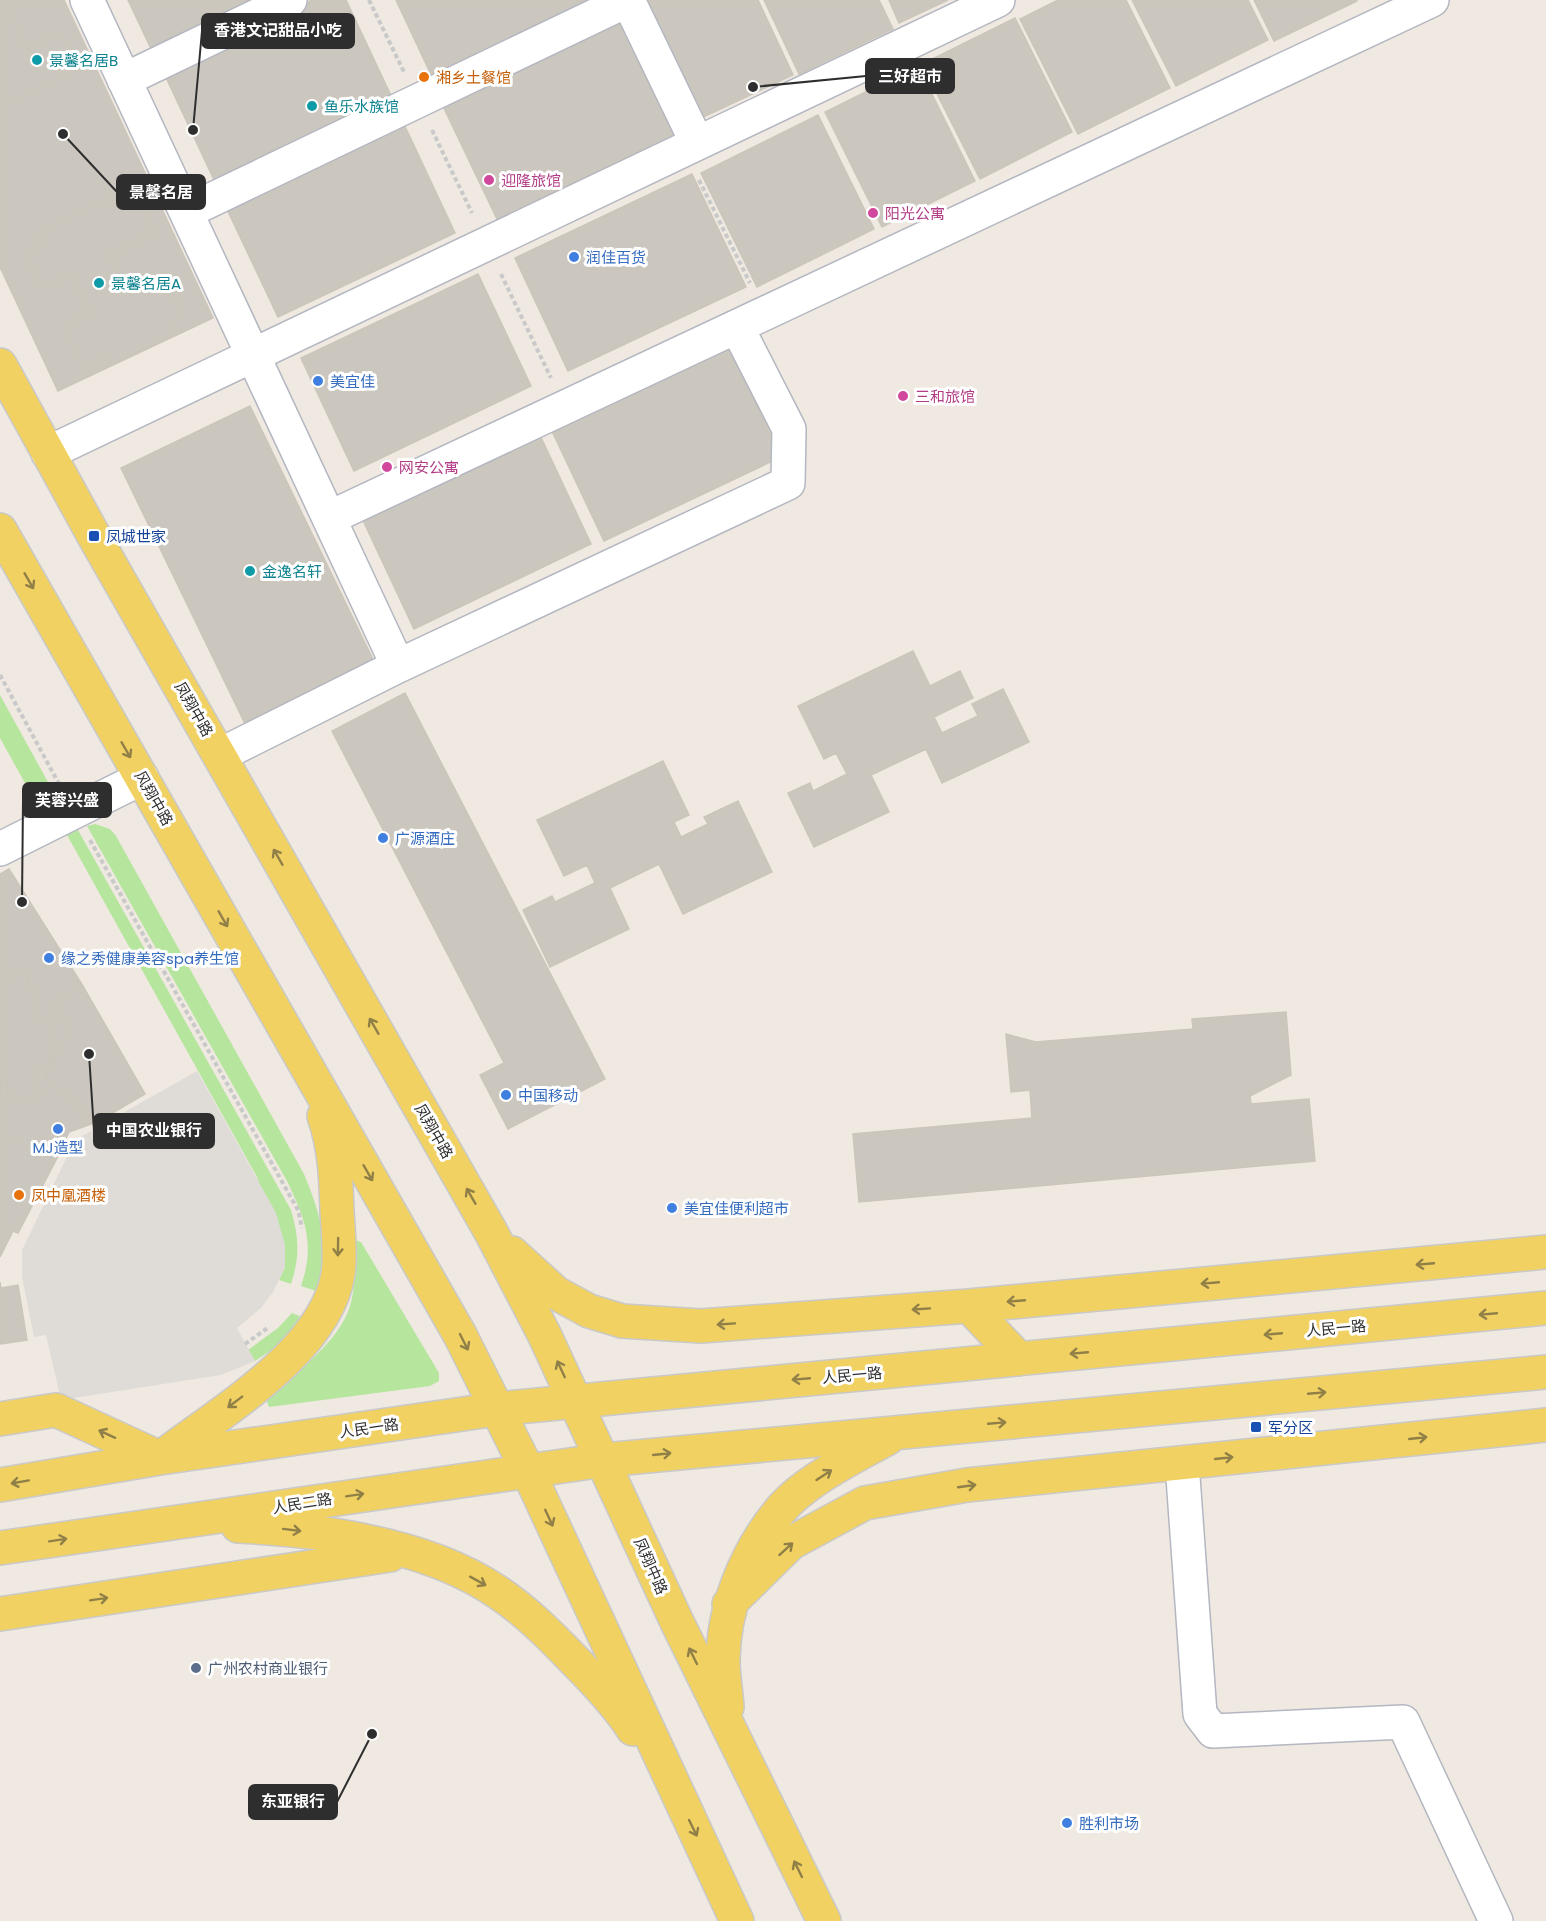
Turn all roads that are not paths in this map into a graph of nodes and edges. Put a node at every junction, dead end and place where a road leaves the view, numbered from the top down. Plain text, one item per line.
1 (87, 0) edge
2 (290, 0) edge
3 (998, 0) edge
4 (1432, 0) edge
5 (124, 80) junction
6 (691, 146) junction
7 (186, 212) junction
8 (751, 320) junction
9 (253, 355) junction
10 (0, 365) edge
11 (48, 453) junction
12 (329, 518) junction
13 (0, 530) edge
14 (398, 666) junction
15 (220, 755) junction
16 (142, 778) junction
17 (0, 849) edge
18 (308, 1067) junction
19 (491, 1232) junction
20 (1546, 1252) edge
21 (969, 1306) junction
22 (1546, 1308) edge
23 (1019, 1359) junction
24 (1546, 1372) edge
25 (576, 1401) junction
26 (497, 1409) junction
27 (0, 1419) edge
28 (1546, 1425) edge
29 (897, 1432) junction
30 (160, 1458) junction
31 (604, 1460) junction
32 (1182, 1463) junction
33 (527, 1469) junction
34 (0, 1485) edge
35 (170, 1523) junction
36 (0, 1548) edge
37 (408, 1552) junction
38 (729, 1604) junction
39 (0, 1614) edge
40 (729, 1729) junction
41 (676, 1794) junction
42 (737, 1921) edge
43 (824, 1921) edge
44 (1496, 1921) edge

1 - 5 street
2 - 5 street
3 - 6 street
4 - 8 street
5 - 7 street
6 - 7 street
6 - 9 street
7 - 9 street
8 - 12 street
8 - 14 street
9 - 11 street
9 - 12 street
10 - 11 main road, 凤翔中路
11 - 15 main road, 凤翔中路
12 - 14 street
13 -> 16 main road, 风翔中路
14 - 15 street
19 -> 15 main road, 凤翔中路
16 - 17 street
16 -> 18 main road, 风翔中路
18 -> 26 main road
18 -> 30 main road
21 -> 19 main road
25 -> 19 main road, 凤翔中路
20 -> 21 main road
21 - 23 main road
22 -> 23 main road, 人民一路
23 -> 25 main road, 人民一路
29 -> 24 main road
25 - 26 main road, 人民一路
25 - 31 main road, 凤翔中路
26 - 30 main road, 人民一路
26 - 33 main road
30 -> 27 main road
32 -> 28 main road
31 -> 29 main road
38 -> 29 main road
30 -> 34 main road
31 - 33 main road, 人民二路
40 -> 31 main road, 凤翔中路
38 -> 32 main road
32 - 44 street
35 -> 33 main road, 人民二路
33 -> 41 main road
36 -> 35 main road, 人民二路
35 -> 37 main road
39 -> 37 main road
37 -> 41 main road
38 - 40 main road
43 -> 40 main road, 凤翔中路
41 -> 42 main road

